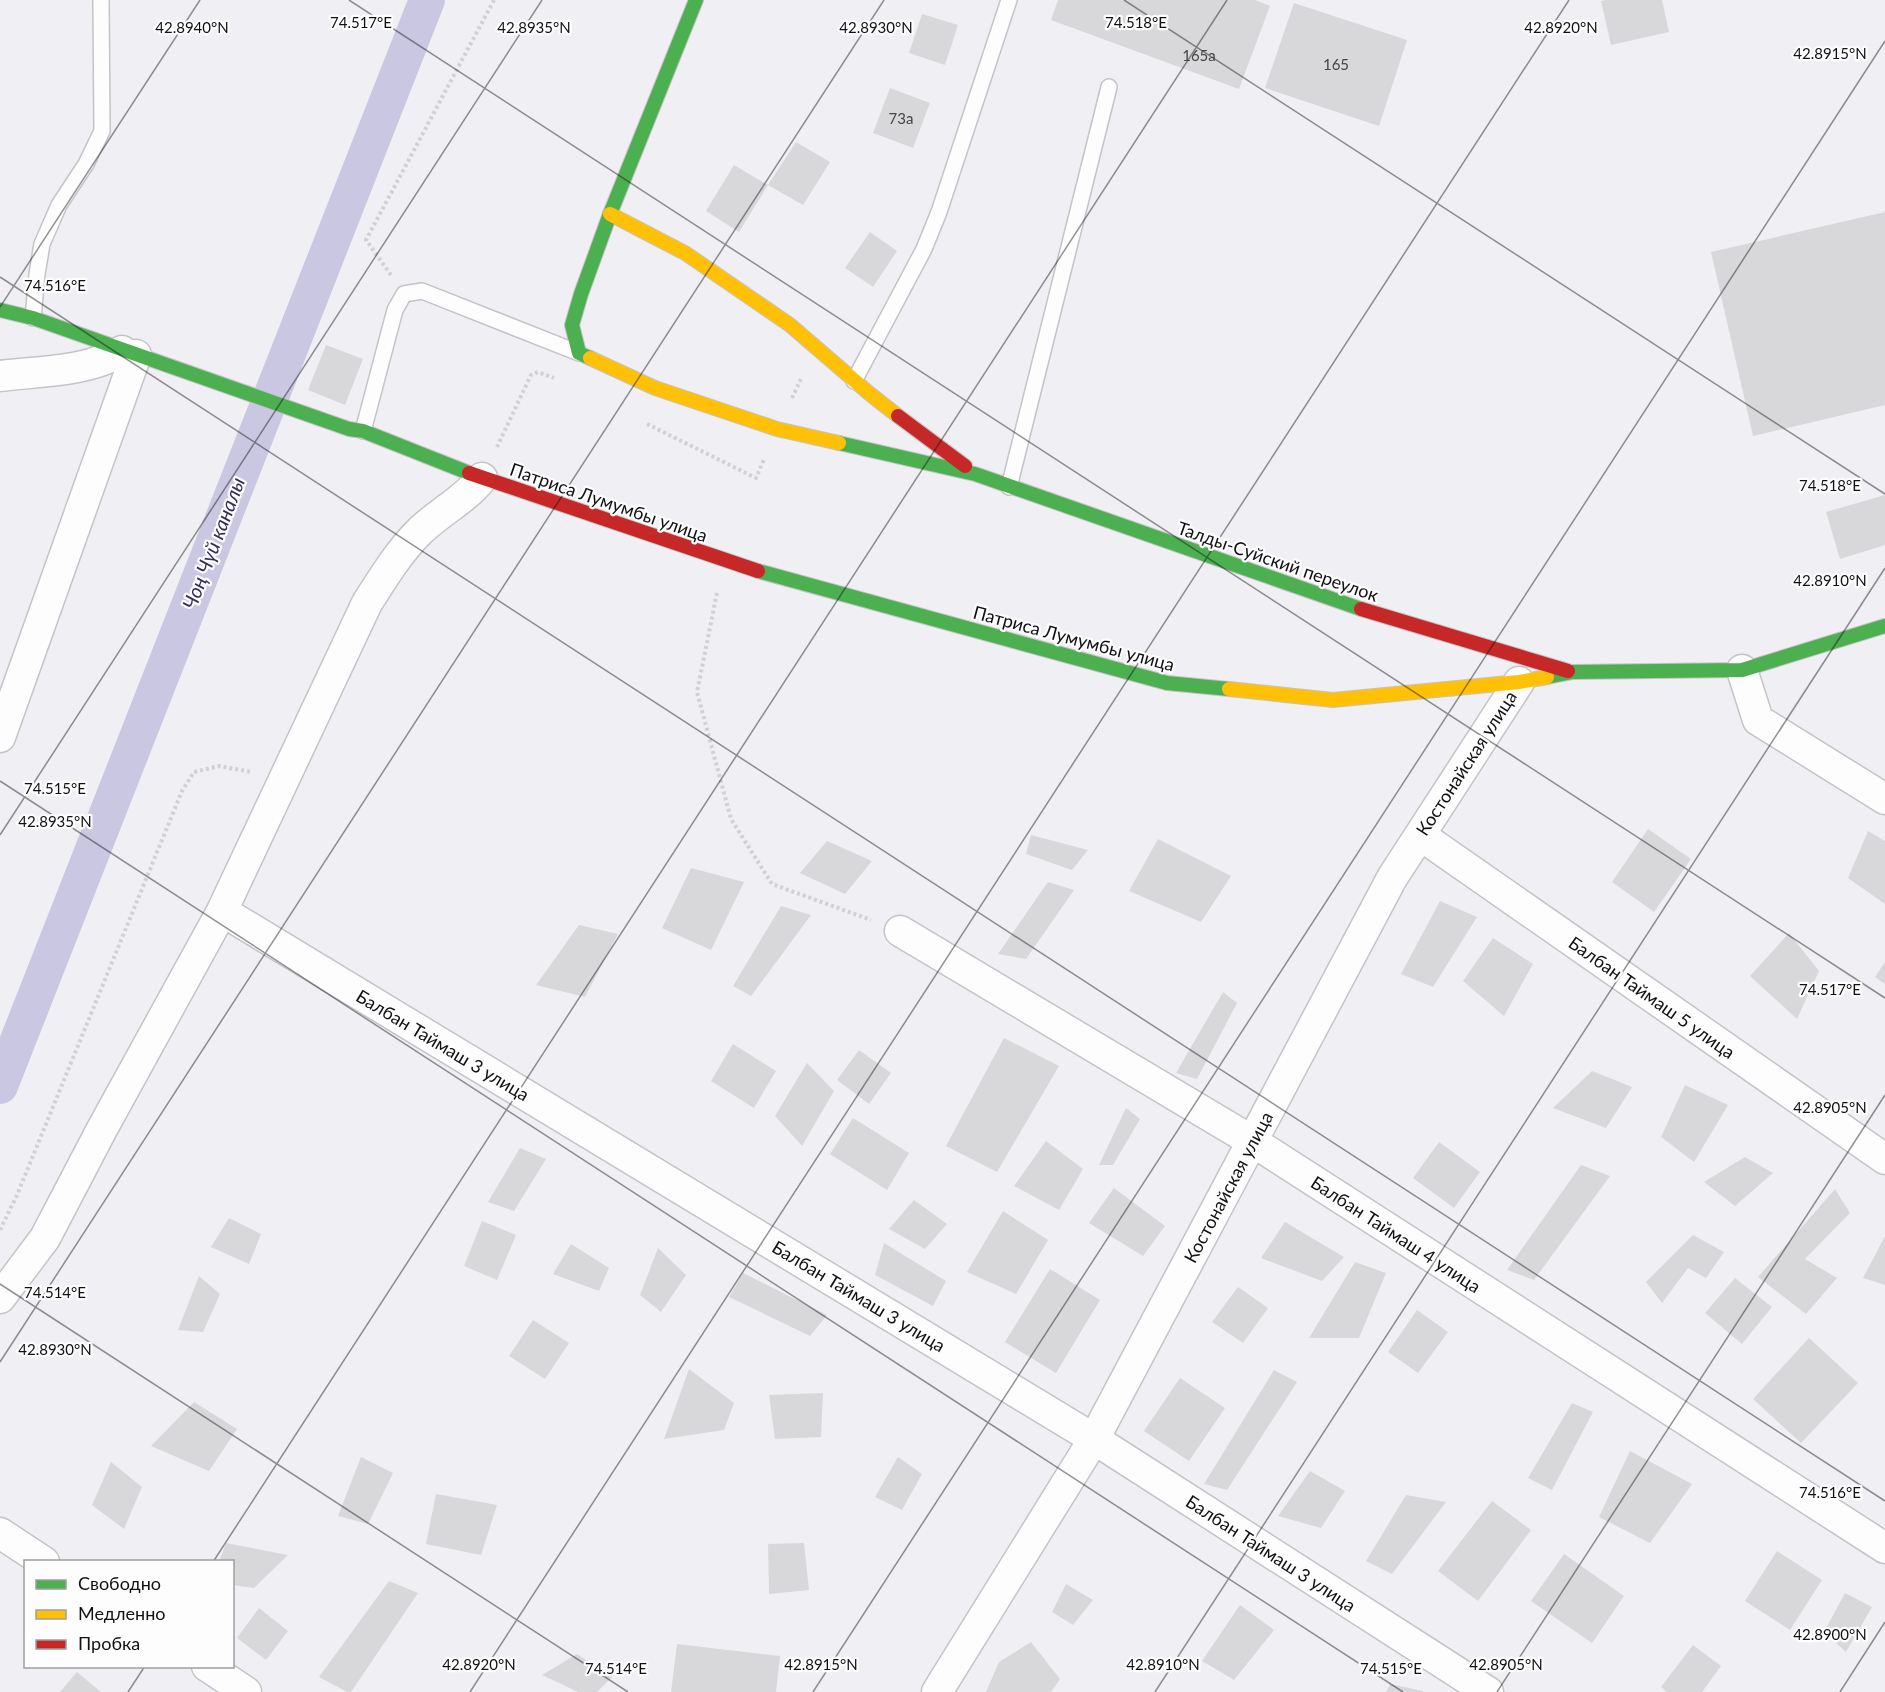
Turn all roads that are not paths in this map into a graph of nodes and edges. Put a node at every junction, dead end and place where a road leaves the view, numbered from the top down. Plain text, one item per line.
1 (101, 0) edge
2 (696, 0) edge
3 (1009, 0) edge
4 (1109, 87) dead end
5 (610, 214) junction
6 (0, 310) edge
7 (33, 318) junction
8 (579, 353) junction
9 (140, 356) junction
10 (0, 376) edge
11 (854, 381) junction
12 (356, 430) junction
13 (975, 474) junction
14 (482, 478) junction
15 (1009, 487) junction
16 (1885, 626) edge
17 (1742, 670) junction
18 (1573, 672) junction
19 (1519, 682) junction
20 (0, 737) edge
21 (1885, 799) edge
22 (1420, 835) junction
23 (222, 911) junction
24 (900, 931) road end
25 (1252, 1141) junction
26 (1885, 1159) edge
27 (0, 1298) edge
28 (1094, 1439) junction
29 (0, 1533) edge
30 (1885, 1548) edge
31 (41, 1560) edge
32 (210, 1668) edge
33 (246, 1692) edge
34 (937, 1692) edge
35 (1488, 1692) edge

1 - 7 lane
2 - 5 street
3 - 11 lane
4 - 15 lane
5 - 8 street
5 - 11 street, Талды-Суйский переулок
6 - 7 street, Патриса Лумумбы улица
7 - 9 street, Патриса Лумумбы улица
8 - 12 lane
8 - 13 street, Талды-Суйский переулок
9 - 10 street
9 - 12 street, Патриса Лумумбы улица
9 - 20 street
11 - 13 street, Талды-Суйский переулок
12 - 14 street, Патриса Лумумбы улица
13 - 15 street, Талды-Суйский переулок
14 - 19 street, Патриса Лумумбы улица
14 - 23 street
15 - 18 street, Талды-Суйский переулок
16 - 17 street, Патриса Лумумбы улица
17 - 18 street, Патриса Лумумбы улица
17 - 21 street
18 - 19 street, Патриса Лумумбы улица
19 - 22 street, Костонайская улица
22 - 25 street, Костонайская улица
22 - 26 street, Балбан Таймаш 5 улица
23 - 27 street
23 - 28 street, Балбан Таймаш 3 улица
24 - 25 street, Балбан Таймаш 4 улица
25 - 28 street, Костонайская улица
25 - 30 street, Балбан Таймаш 4 улица
28 - 34 street, Костонайская улица
28 - 35 street, Балбан Таймаш 3 улица
29 - 31 street
32 - 33 street

